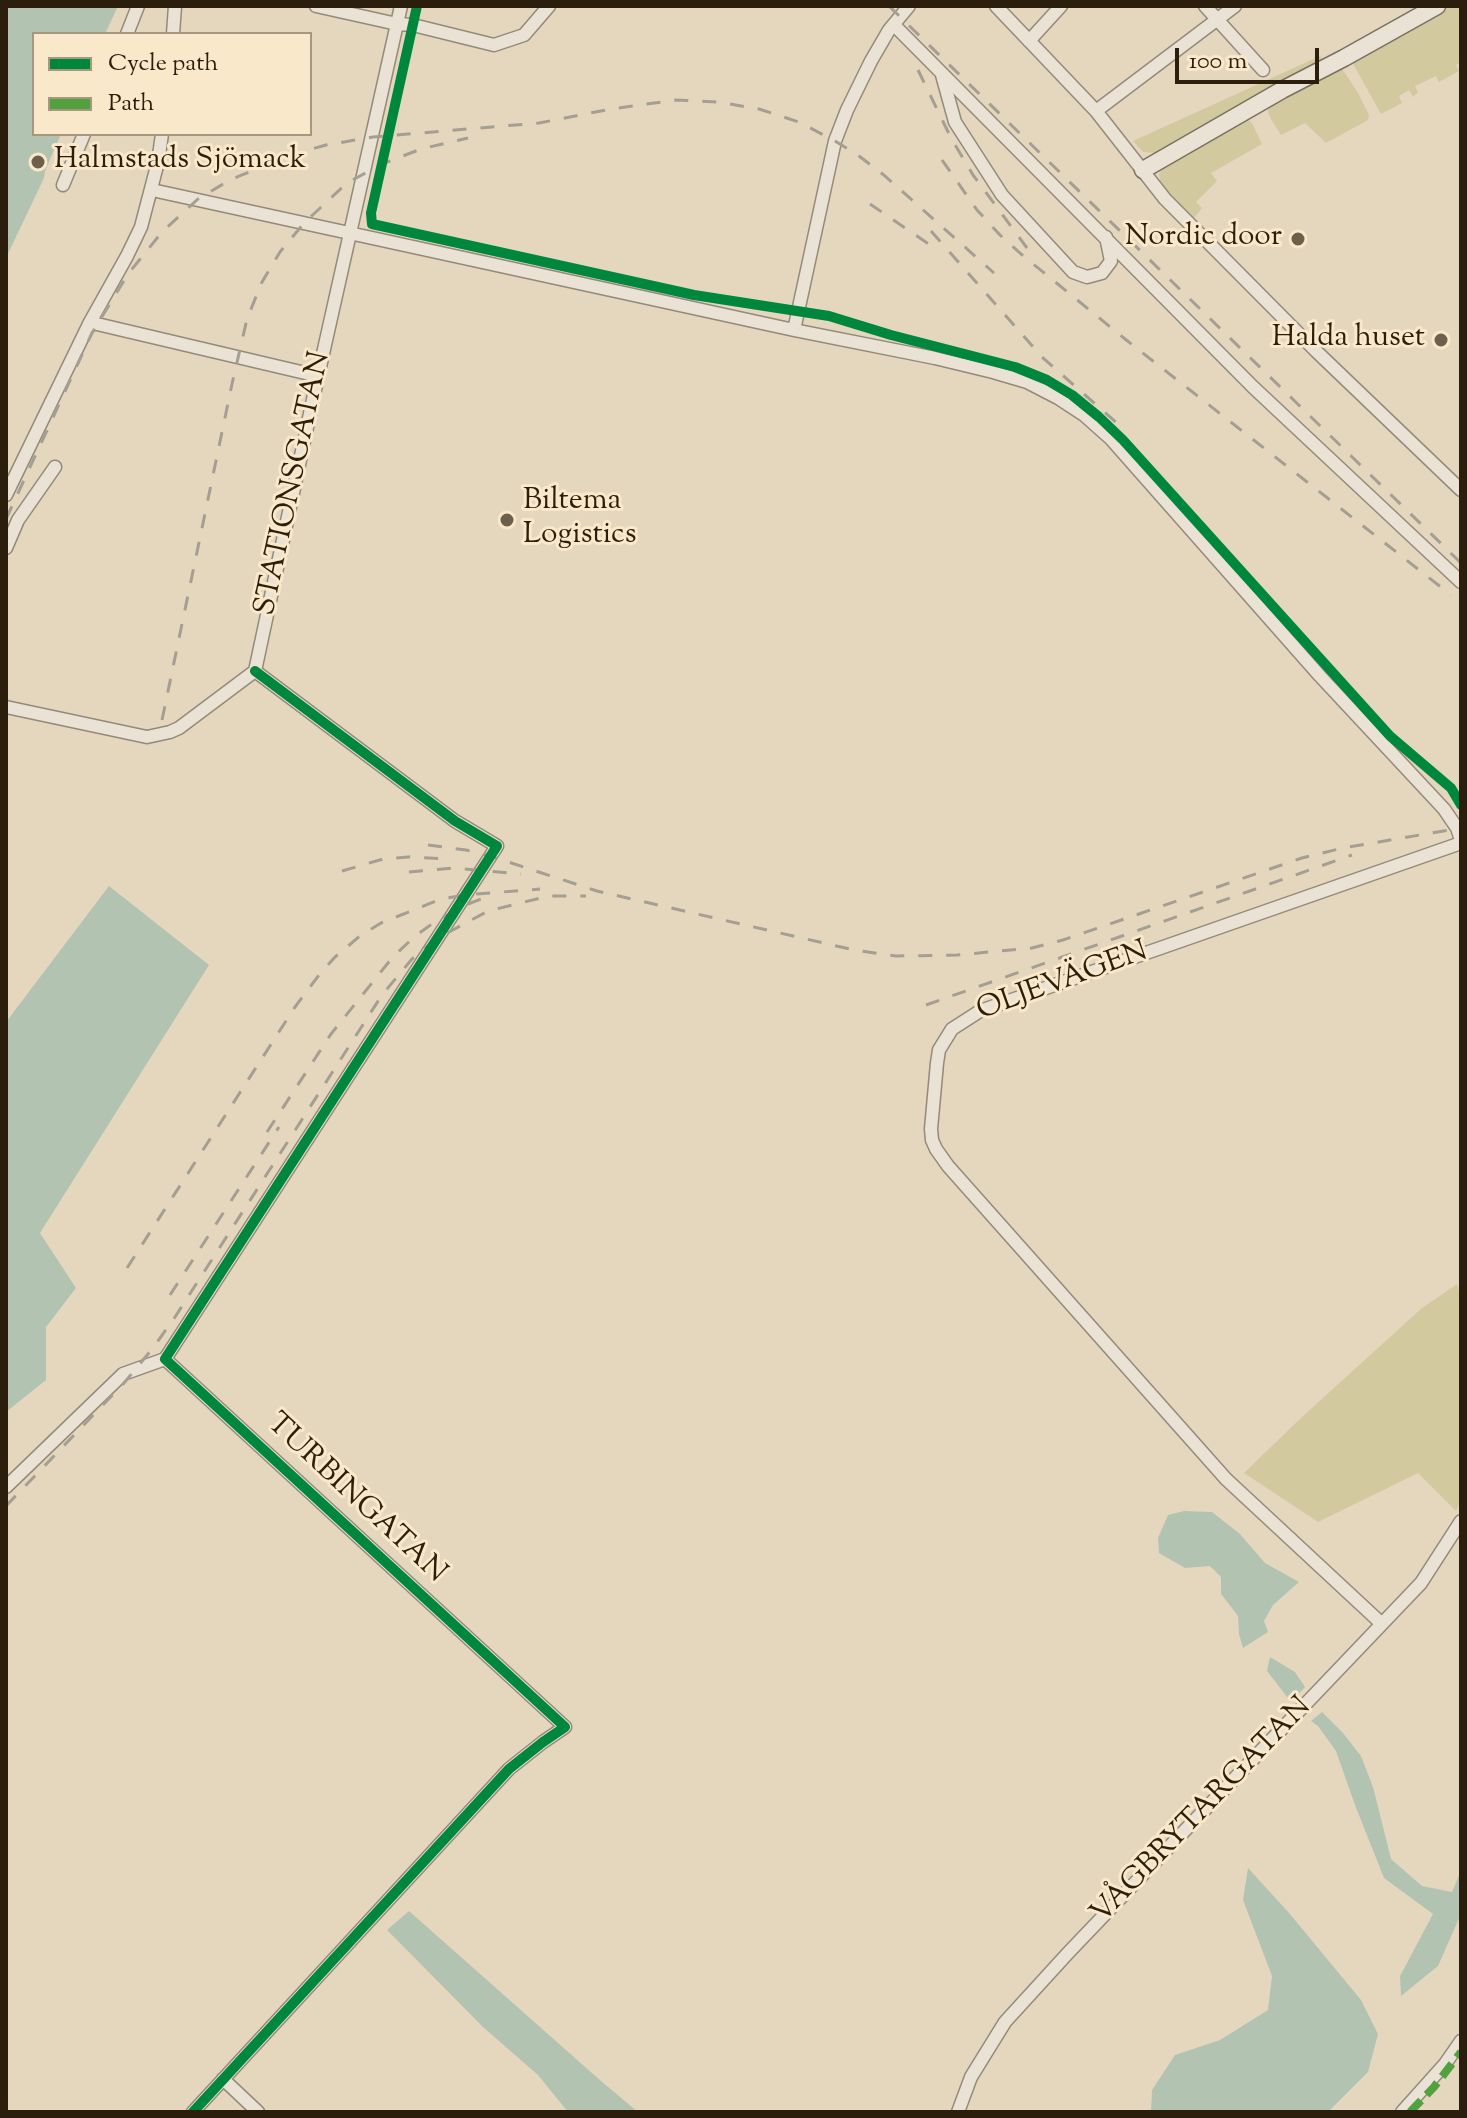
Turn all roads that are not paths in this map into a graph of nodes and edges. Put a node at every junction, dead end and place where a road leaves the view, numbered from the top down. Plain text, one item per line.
1 (138, 6) edge
2 (175, 6) edge
3 (316, 6) edge
4 (401, 6) edge
5 (549, 6) edge
6 (909, 6) edge
7 (996, 6) edge
8 (1061, 6) edge
9 (1205, 6) edge
10 (1235, 6) edge
11 (1437, 6) edge
12 (1217, 20) junction
13 (397, 24) junction
14 (894, 25) junction
15 (128, 32) edge
16 (173, 32) edge
17 (1029, 41) junction
18 (1263, 70) dead end
19 (941, 72) junction
20 (1096, 111) junction
21 (83, 136) edge
22 (162, 136) edge
23 (1143, 170) junction
24 (63, 185) dead end
25 (152, 190) junction
26 (351, 233) junction
27 (1105, 237) junction
28 (89, 324) junction
29 (794, 330) junction
30 (318, 376) junction
31 (55, 467) dead end
32 (1461, 490) edge
33 (6, 495) edge
34 (6, 548) edge
35 (1461, 582) edge
36 (255, 671) junction
37 (6, 707) edge
38 (1461, 842) edge
39 (165, 1359) junction
40 (6, 1487) edge
41 (1461, 1521) edge
42 (1382, 1624) junction
43 (1461, 2041) edge
44 (223, 2079) junction
45 (193, 2112) edge
46 (258, 2112) edge
47 (958, 2112) edge
48 (1402, 2112) edge

1 - 15 street
2 - 16 street
3 - 13 street
4 - 13 street, STATIONSGATAN
5 - 13 street
6 - 14 street
7 - 17 street
8 - 17 street
9 - 12 street
10 - 12 street
11 - 23 street
12 - 18 street
12 - 20 street
13 - 26 street, STATIONSGATAN
14 - 19 street
14 - 29 street
17 - 20 street
19 - 27 street
19 - 27 street
20 - 23 street
21 - 24 street
22 - 25 street
23 - 32 street
25 - 26 street
25 - 28 street
26 - 29 street
26 - 30 street, STATIONSGATAN
27 - 35 street
28 - 30 street
28 - 33 street
29 - 38 street
30 - 36 street, STATIONSGATAN
31 - 34 street
36 - 37 street
36 - 39 street
38 - 42 street, OLJEVÄGEN
39 - 40 street
39 - 44 street, TURBINGATAN
41 - 42 street, VÅGBRYTARGATAN
42 - 47 street, VÅGBRYTARGATAN
43 - 48 street
44 - 45 street, TURBINGATAN
44 - 46 street

